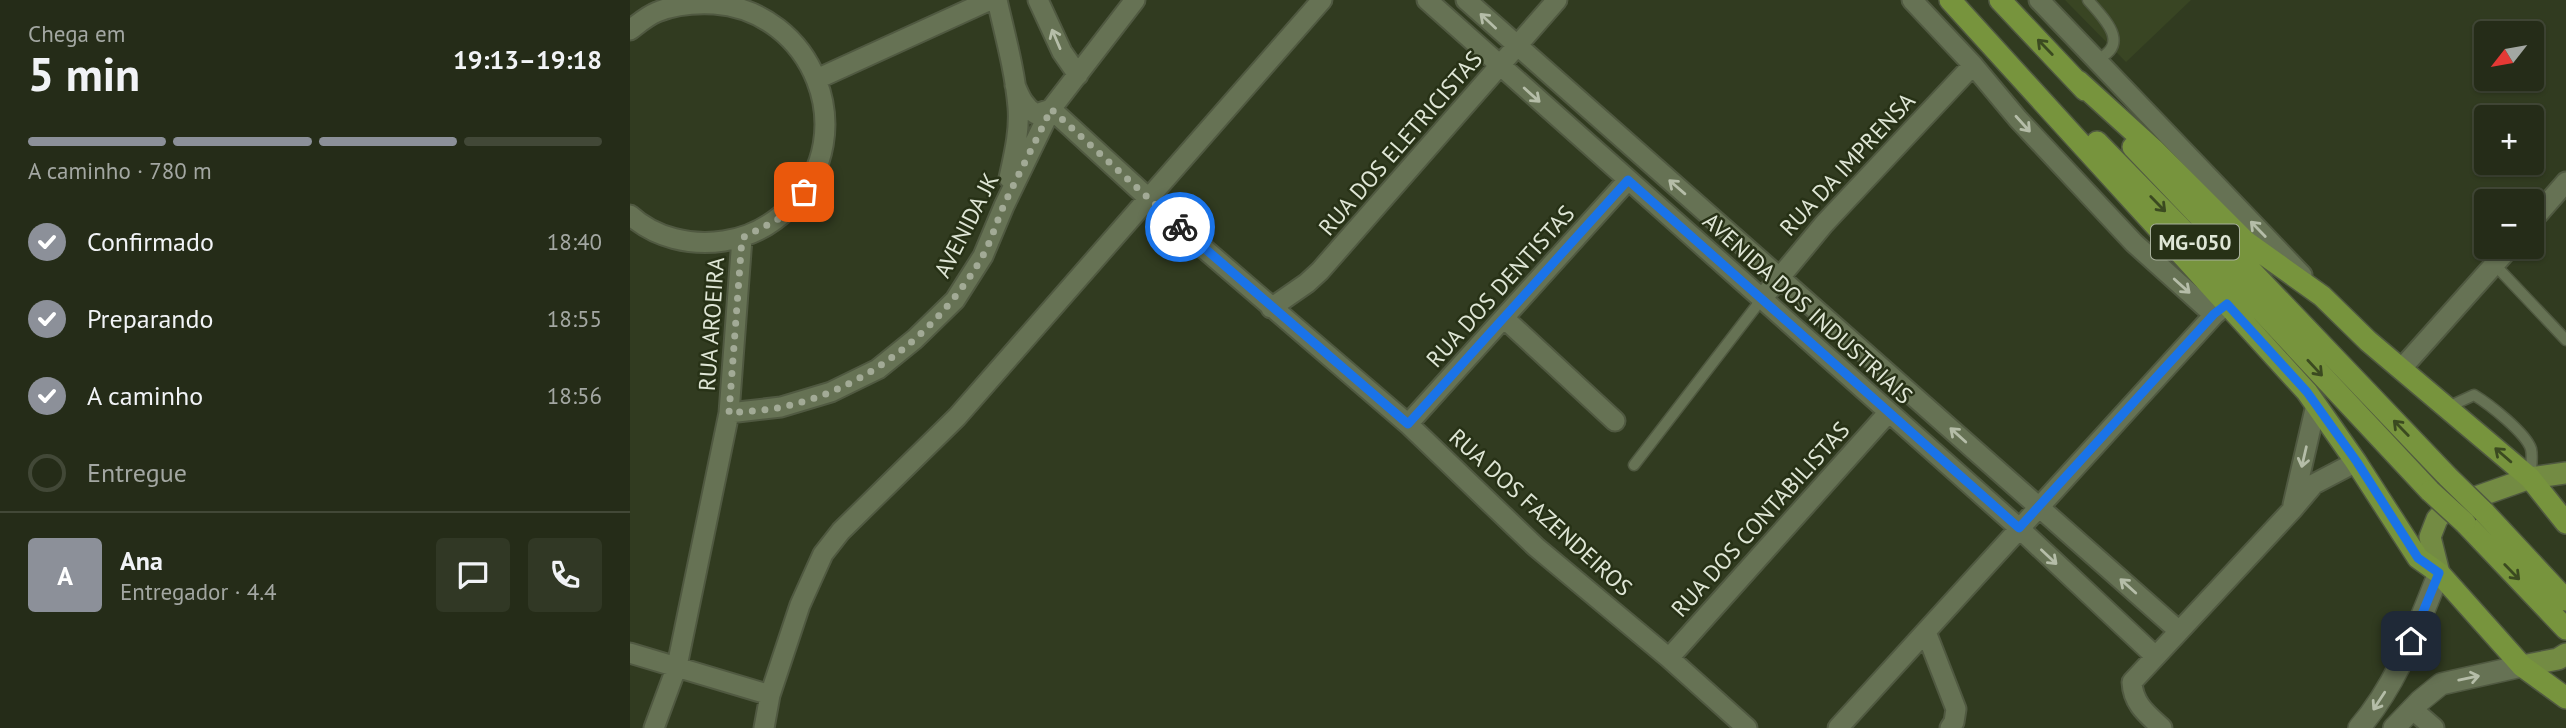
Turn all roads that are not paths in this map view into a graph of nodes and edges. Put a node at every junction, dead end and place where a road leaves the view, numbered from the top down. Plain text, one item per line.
1 (990, 0) edge
2 (997, 0) edge
3 (1038, 0) edge
4 (1135, 0) edge
5 (1322, 0) edge
6 (1427, 0) edge
7 (1466, 0) edge
8 (1557, 0) edge
9 (1912, 0) edge
10 (1952, 0) edge
11 (2000, 0) edge
12 (2039, 0) edge
13 (2088, 0) edge
14 (630, 30) edge
15 (1516, 47) junction
16 (2096, 60) junction
17 (1973, 65) junction
18 (1500, 66) junction
19 (1078, 75) junction
20 (817, 79) junction
21 (2078, 81) junction
22 (1015, 85) junction
23 (1051, 109) junction
24 (1628, 180) junction
25 (2566, 182) edge
26 (1148, 197) junction
27 (1004, 206) junction
28 (2544, 207) edge
29 (630, 215) edge
30 (742, 238) junction
31 (2500, 259) edge
32 (2495, 265) junction
33 (1779, 275) junction
34 (2322, 296) junction
35 (1761, 300) junction
36 (1271, 307) junction
37 (2220, 309) junction
38 (1504, 318) junction
39 (2566, 340) edge
40 (2402, 368) junction
41 (2316, 405) junction
42 (1888, 412) junction
43 (729, 413) junction
44 (1615, 421) dead end
45 (1408, 424) junction
46 (2357, 462) junction
47 (1634, 465) dead end
48 (2566, 473) edge
49 (2530, 478) junction
50 (2039, 506) junction
51 (2292, 510) junction
52 (2566, 523) edge
53 (2019, 528) junction
54 (2439, 573) junction
55 (2566, 600) edge
56 (2566, 629) edge
57 (2179, 631) junction
58 (1926, 632) junction
59 (630, 653) edge
60 (2566, 653) edge
61 (2155, 656) junction
62 (1669, 658) junction
63 (677, 666) junction
64 (2522, 666) junction
65 (769, 695) junction
66 (2566, 698) edge
67 (2412, 709) junction
68 (654, 728) edge
69 (764, 728) edge
70 (1747, 728) edge
71 (1838, 728) edge
72 (1950, 728) edge
73 (2162, 728) edge
74 (2359, 728) edge
75 (2394, 728) edge
76 (2434, 728) edge

1 - 20 street
2 - 22 street
19 -> 3 street
4 - 19 street, AVENIDA JK
5 - 26 street
6 - 18 street, AVENIDA DOS INDUSTRIAIS
15 -> 7 street, AVENIDA DOS INDUSTRIAIS
8 - 15 street, RUA DOS ELETRICISTAS
9 - 17 street
10 - 37 highway
10 -> 56 highway, MG-050, bridge
21 -> 11 highway, MG-050
12 - 16 street
13 - 16 lane
14 - 20 street
15 - 18 street, RUA DOS ELETRICISTAS
33 -> 15 street, AVENIDA DOS INDUSTRIAIS
34 -> 16 street
17 - 33 street, RUA DA IMPRENSA
17 -> 37 street
18 -> 24 street, AVENIDA DOS INDUSTRIAIS
18 - 36 street, RUA DOS ELETRICISTAS
19 - 23 street, AVENIDA JK
20 - 30 street
21 - 34 highway
55 -> 21 highway, MG-050, bridge
22 - 23 street
22 - 27 street
23 - 26 street, RUA DOS FAZENDEIROS
23 - 27 street, AVENIDA JK
24 - 35 street, AVENIDA DOS INDUSTRIAIS
24 - 38 street, RUA DOS DENTISTAS
25 - 28 street
26 - 36 street, RUA DOS FAZENDEIROS
26 - 65 street
27 - 43 street, AVENIDA JK
29 - 30 street
30 - 43 street, RUA AROEIRA
31 - 32 street
32 - 39 lane
32 - 40 street
33 - 35 street, RUA DA IMPRENSA
50 -> 33 street, AVENIDA DOS INDUSTRIAIS
34 - 40 highway
35 - 42 street, AVENIDA DOS INDUSTRIAIS
35 - 47 lane
36 - 45 street, RUA DOS FAZENDEIROS
37 - 41 highway
37 - 50 street
38 - 44 street
38 - 45 street, RUA DOS DENTISTAS
40 - 49 highway
41 - 46 highway
41 -> 51 street
42 - 53 street, AVENIDA DOS INDUSTRIAIS
42 - 62 street, RUA DOS CONTABILISTAS
43 - 63 street
45 - 62 street, RUA DOS FAZENDEIROS
46 - 51 street
46 - 54 highway
48 - 49 main road
49 - 52 highway
49 - 54 main road
50 - 53 street
57 -> 50 street, AVENIDA DOS INDUSTRIAIS
51 - 57 street
53 - 58 street
53 -> 61 street, AVENIDA DOS INDUSTRIAIS
54 - 64 highway
54 -> 74 main road
57 - 61 street
58 - 71 street
58 - 72 street
59 - 63 street
60 - 64 main road
61 - 73 street
62 - 70 street, RUA DOS FAZENDEIROS
63 - 65 street
63 - 68 street
64 - 66 highway
67 -> 64 main road
65 - 69 street
67 - 75 main road
67 - 76 street

